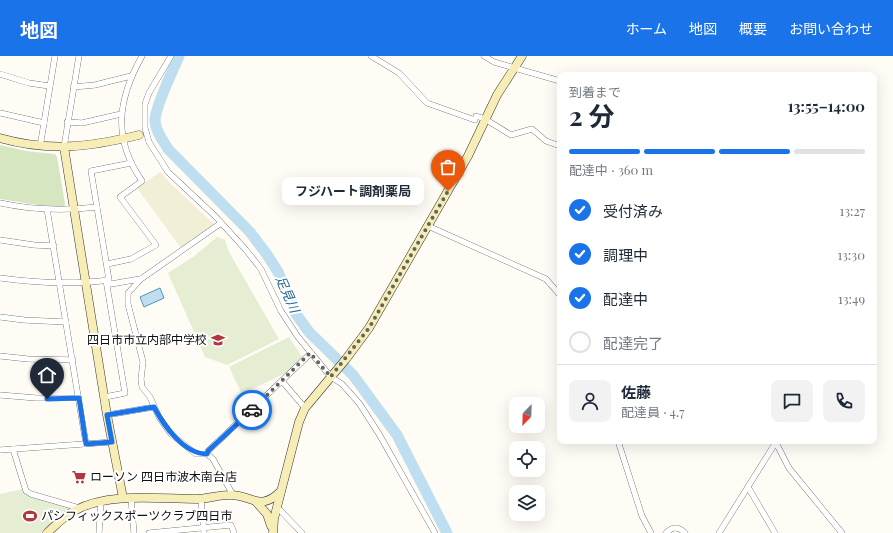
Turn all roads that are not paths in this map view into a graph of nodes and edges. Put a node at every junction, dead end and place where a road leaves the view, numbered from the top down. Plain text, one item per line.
1 (55, 56) edge
2 (79, 56) edge
3 (142, 56) edge
4 (171, 56) edge
5 (372, 56) edge
6 (484, 56) edge
7 (522, 56) edge
8 (514, 68) junction
9 (0, 74) edge
10 (131, 76) junction
11 (557, 80) edge
12 (49, 86) junction
13 (74, 87) junction
14 (0, 113) edge
15 (121, 114) junction
16 (485, 119) junction
17 (44, 122) junction
18 (67, 122) junction
19 (138, 135) dead end
20 (0, 138) edge
21 (122, 139) junction
22 (41, 141) dead end
23 (557, 145) edge
24 (64, 147) junction
25 (131, 163) junction
26 (0, 202) edge
27 (97, 207) junction
28 (47, 209) junction
29 (74, 210) junction
30 (221, 223) junction
31 (428, 226) junction
32 (0, 240) edge
33 (54, 246) junction
34 (107, 264) junction
35 (0, 278) edge
36 (141, 279) junction
37 (86, 282) junction
38 (109, 282) junction
39 (60, 283) junction
40 (557, 292) edge
41 (0, 317) edge
42 (66, 322) junction
43 (310, 353) junction
44 (0, 356) edge
45 (72, 360) junction
46 (332, 376) junction
47 (282, 381) junction
48 (0, 395) edge
49 (104, 397) junction
50 (79, 398) junction
51 (154, 407) junction
52 (305, 408) junction
53 (107, 415) junction
54 (112, 442) junction
55 (86, 444) junction
56 (619, 444) edge
57 (775, 444) edge
58 (777, 444) edge
59 (13, 449) junction
60 (0, 450) edge
61 (207, 454) junction
62 (748, 486) junction
63 (282, 490) junction
64 (233, 495) junction
65 (127, 498) junction
66 (201, 499) junction
67 (101, 502) junction
68 (257, 503) junction
69 (277, 507) junction
70 (79, 508) junction
71 (204, 530) edge
72 (48, 533) edge
73 (99, 533) edge
74 (134, 533) edge
75 (148, 533) edge
76 (234, 533) edge
77 (273, 533) edge
78 (302, 533) edge
79 (435, 533) edge
80 (651, 533) edge
81 (666, 533) edge
82 (684, 533) edge
83 (719, 533) edge
84 (775, 533) edge
85 (842, 533) edge

1 - 12 street
2 - 13 street
3 - 10 street
4 - 30 street
5 - 16 street
6 - 8 street
7 - 8 street
8 - 11 street
8 - 16 street
9 - 12 street
10 - 13 street
10 - 15 street
12 - 17 street
13 - 18 street
14 - 17 street
15 - 18 street
15 - 21 street
16 - 23 street
16 - 31 street
17 - 22 street
18 - 24 street
19 - 21 street
20 - 24 street
21 - 24 street
21 - 25 street
24 - 29 street
25 - 27 street
25 - 34 street
26 - 28 street
27 - 29 street
27 - 34 street
28 - 29 street
28 - 33 street
29 - 37 street
30 - 36 street
30 - 43 street
31 - 40 street
31 - 46 street
32 - 33 street
33 - 39 street
34 - 38 street
35 - 39 street
36 - 38 street
36 - 51 street
37 - 38 street
37 - 39 street
37 - 49 street
38 - 49 street
39 - 42 street
41 - 42 street
42 - 45 street
43 - 46 street
43 - 47 street
44 - 45 street
45 - 50 street
46 - 52 street
46 - 79 street
47 - 52 street
47 - 61 street
48 - 50 street
49 - 53 street
50 - 55 street
51 - 53 street
51 - 61 street
52 - 63 street
53 - 54 street
54 - 55 street
54 - 65 street
55 - 59 street
56 - 80 street
57 - 62 street
58 - 85 street
59 - 60 street
59 - 70 street
61 - 64 street
62 - 83 street
62 - 84 street
63 - 68 street
63 - 69 street
64 - 66 street
64 - 68 street
65 - 66 street
65 - 67 street
65 - 74 street
66 - 71 street
67 - 70 street
67 - 73 street
68 - 77 street
69 - 77 street
69 - 78 street
70 - 72 street
71 - 75 street
71 - 76 street
81 - 82 street

